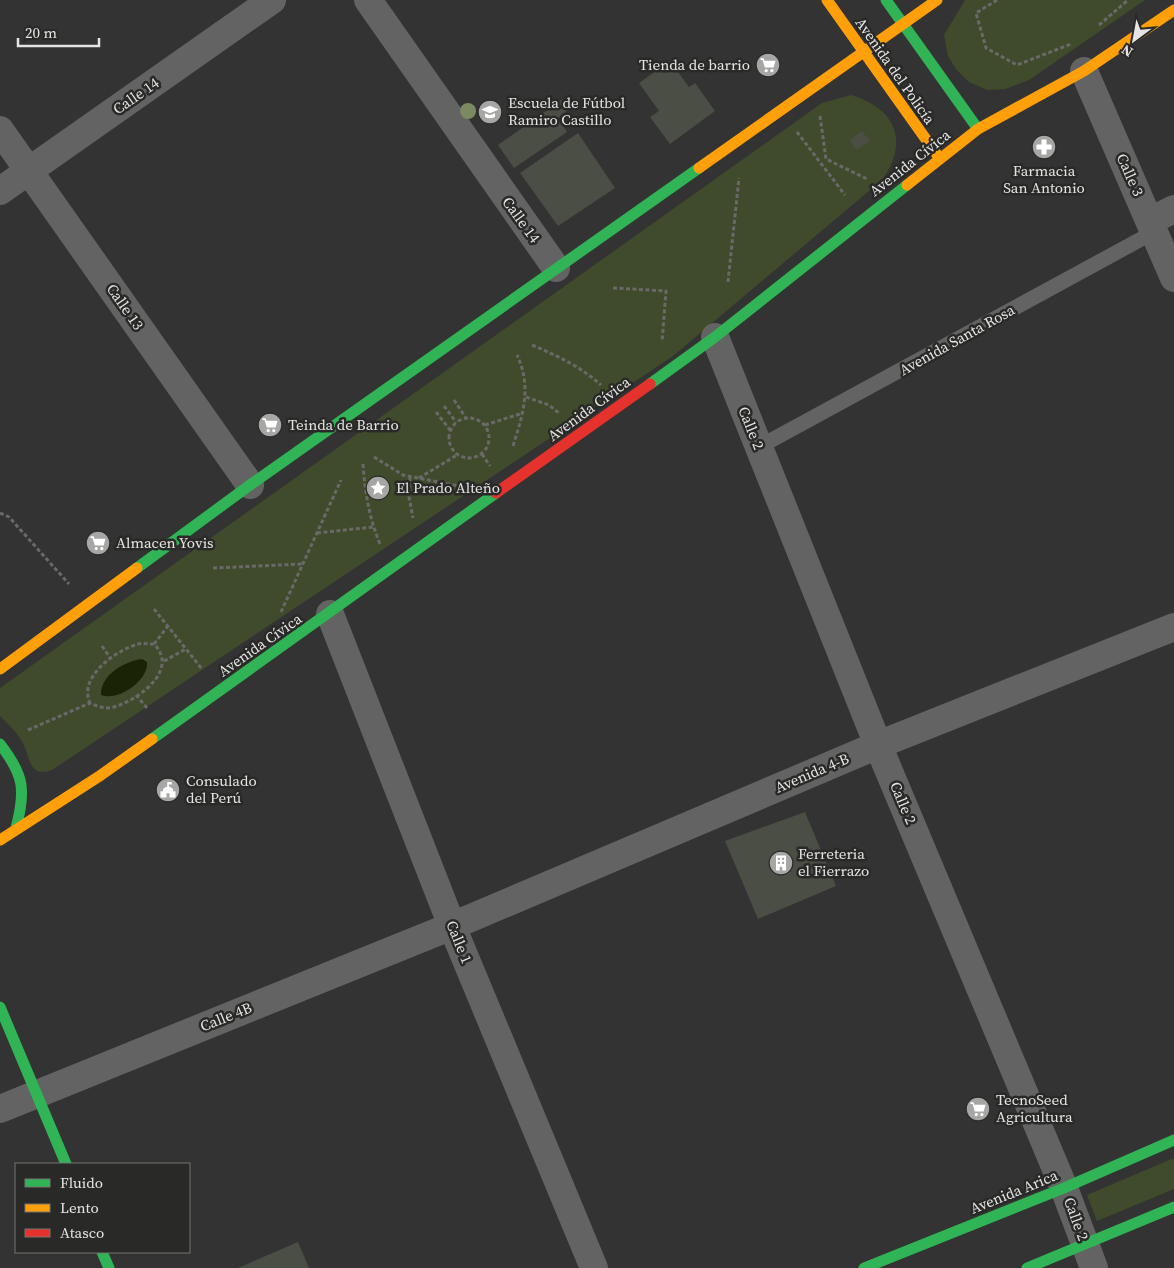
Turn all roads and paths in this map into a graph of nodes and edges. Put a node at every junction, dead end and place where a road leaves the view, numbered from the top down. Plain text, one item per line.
1 (272, 0) edge
2 (368, 0) edge
3 (826, 0) edge
4 (886, 0) edge
5 (936, 0) edge
6 (997, 0) edge
7 (1128, 0) edge
8 (1174, 10) edge
9 (903, 24) junction
10 (1092, 32) dead end
11 (1076, 42) dead end
12 (863, 51) junction
13 (1084, 71) junction
14 (820, 116) dead end
15 (978, 129) junction
16 (0, 130) edge
17 (797, 132) dead end
18 (940, 159) junction
19 (29, 171) junction
20 (739, 178) dead end
21 (867, 179) dead end
22 (0, 191) edge
23 (845, 195) dead end
24 (1174, 209) edge
25 (1152, 227) junction
26 (556, 268) junction
27 (1174, 278) edge
28 (728, 282) dead end
29 (613, 288) dead end
30 (715, 337) junction
31 (532, 345) dead end
32 (661, 350) dead end
33 (517, 355) dead end
34 (606, 389) dead end
35 (526, 397) junction
36 (454, 400) dead end
37 (444, 406) dead end
38 (436, 412) dead end
39 (524, 413) junction
40 (466, 418) junction
41 (565, 418) dead end
42 (456, 422) junction
43 (485, 426) junction
44 (450, 430) junction
45 (759, 447) junction
46 (512, 448) dead end
47 (482, 454) junction
48 (457, 455) junction
49 (374, 457) dead end
50 (363, 464) dead end
51 (492, 468) dead end
52 (410, 477) junction
53 (419, 479) junction
54 (340, 480) dead end
55 (250, 485) junction
56 (466, 487) dead end
57 (0, 513) edge
58 (414, 524) dead end
59 (373, 527) junction
60 (317, 533) junction
61 (382, 547) dead end
62 (303, 564) junction
63 (213, 568) dead end
64 (74, 590) dead end
65 (154, 609) dead end
66 (330, 614) junction
67 (280, 615) dead end
68 (168, 626) junction
69 (1174, 627) edge
70 (154, 644) junction
71 (102, 646) dead end
72 (186, 650) junction
73 (111, 658) junction
74 (164, 661) junction
75 (0, 669) edge
76 (202, 670) dead end
77 (136, 695) junction
78 (90, 703) junction
79 (147, 708) dead end
80 (28, 730) dead end
81 (0, 744) edge
82 (878, 745) junction
83 (16, 828) junction
84 (0, 840) edge
85 (452, 926) junction
86 (0, 1007) edge
87 (36, 1093) junction
88 (0, 1109) edge
89 (1174, 1140) edge
90 (66, 1163) edge
91 (1064, 1188) junction
92 (1174, 1207) edge
93 (102, 1253) edge
94 (1090, 1256) edge
95 (109, 1268) edge
96 (594, 1268) edge
97 (864, 1268) edge
98 (1027, 1268) edge

1 - 19 street, Calle 14
2 - 26 street, Calle 14
3 - 12 main road, Avenida del Policía
4 - 9 main road
5 - 9 main road
6 - 11 path
7 - 10 path
8 - 13 main road, Avenida Cívica
9 - 12 main road
9 - 15 main road
12 - 18 main road, Avenida del Policía
12 - 26 main road
13 - 15 main road, Avenida Cívica
13 - 25 street, Calle 3
14 - 21 path
15 - 18 main road, Avenida Cívica
16 - 19 street, Calle 13
17 - 23 path
18 - 30 main road, Avenida Cívica
19 - 22 street, Calle 14
19 - 55 street, Calle 13
20 - 28 path
24 - 25 street
25 - 27 street, Calle 3
25 - 45 lane, Avenida Santa Rosa
26 - 55 main road
29 - 32 path
30 - 45 street, Calle 2
30 - 66 main road, Avenida Cívica
31 - 34 path
33 - 35 path
35 - 39 path
35 - 41 path
36 - 40 path
37 - 42 path
38 - 44 path
39 - 43 path
39 - 46 path
40 - 42 path
40 - 43 path
42 - 44 path
43 - 47 path
44 - 48 path
45 - 82 street, Calle 2
47 - 48 path
47 - 51 path
48 - 53 path
49 - 52 path
50 - 59 path
52 - 53 path
52 - 58 path
53 - 56 path
54 - 60 path
55 - 75 main road
57 - 64 path
59 - 60 path
59 - 61 path
60 - 62 path
62 - 63 path
62 - 67 path
65 - 68 path
66 - 83 main road, Avenida Cívica
66 - 85 street, Calle 1
68 - 70 path
68 - 72 path
69 - 82 street, Avenida 4-B
70 - 73 path
70 - 74 path
71 - 73 path
72 - 74 path
72 - 76 path
73 - 78 path
74 - 77 path
77 - 78 path
77 - 79 path
78 - 80 path
81 - 83 main road
82 - 85 street, Avenida 4-B
82 - 91 street, Calle 2
83 - 84 main road, Avenida Cívica
85 - 87 street, Calle 4B
85 - 96 street, Calle 1
86 - 87 main road
87 - 88 street, Calle 4B
87 - 90 main road
89 - 91 main road, Avenida Arica
91 - 94 street, Calle 2
91 - 97 main road, Avenida Arica
92 - 94 main road
93 - 95 main road
94 - 98 main road

